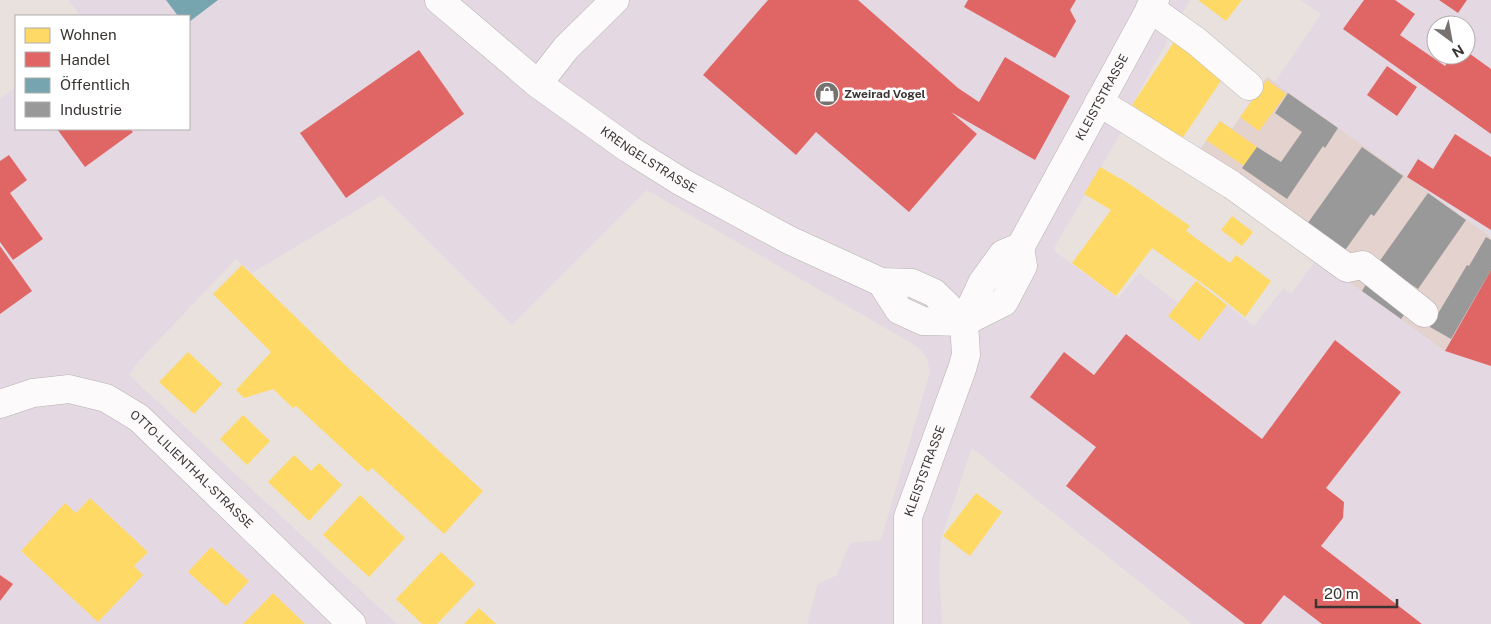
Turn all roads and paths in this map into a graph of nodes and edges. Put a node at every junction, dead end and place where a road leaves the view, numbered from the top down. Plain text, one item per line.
1 (439, 0) edge
2 (615, 0) edge
3 (1152, 4) edge
4 (538, 84) junction
5 (1249, 86) dead end
6 (1099, 102) junction
7 (1424, 313) dead end
8 (964, 322) junction
9 (0, 404) edge
10 (352, 624) edge
11 (908, 624) edge

1 - 4 street, KRENGELSTRASSE
2 - 4 street
3 - 5 street
3 - 6 street, KLEISTSTRASSE
4 - 8 street, KRENGELSTRASSE
6 - 7 street
6 - 8 street, KLEISTSTRASSE
8 - 11 street, KLEISTSTRASSE
9 - 10 street, OTTO-LILIENTHAL-STRASSE

